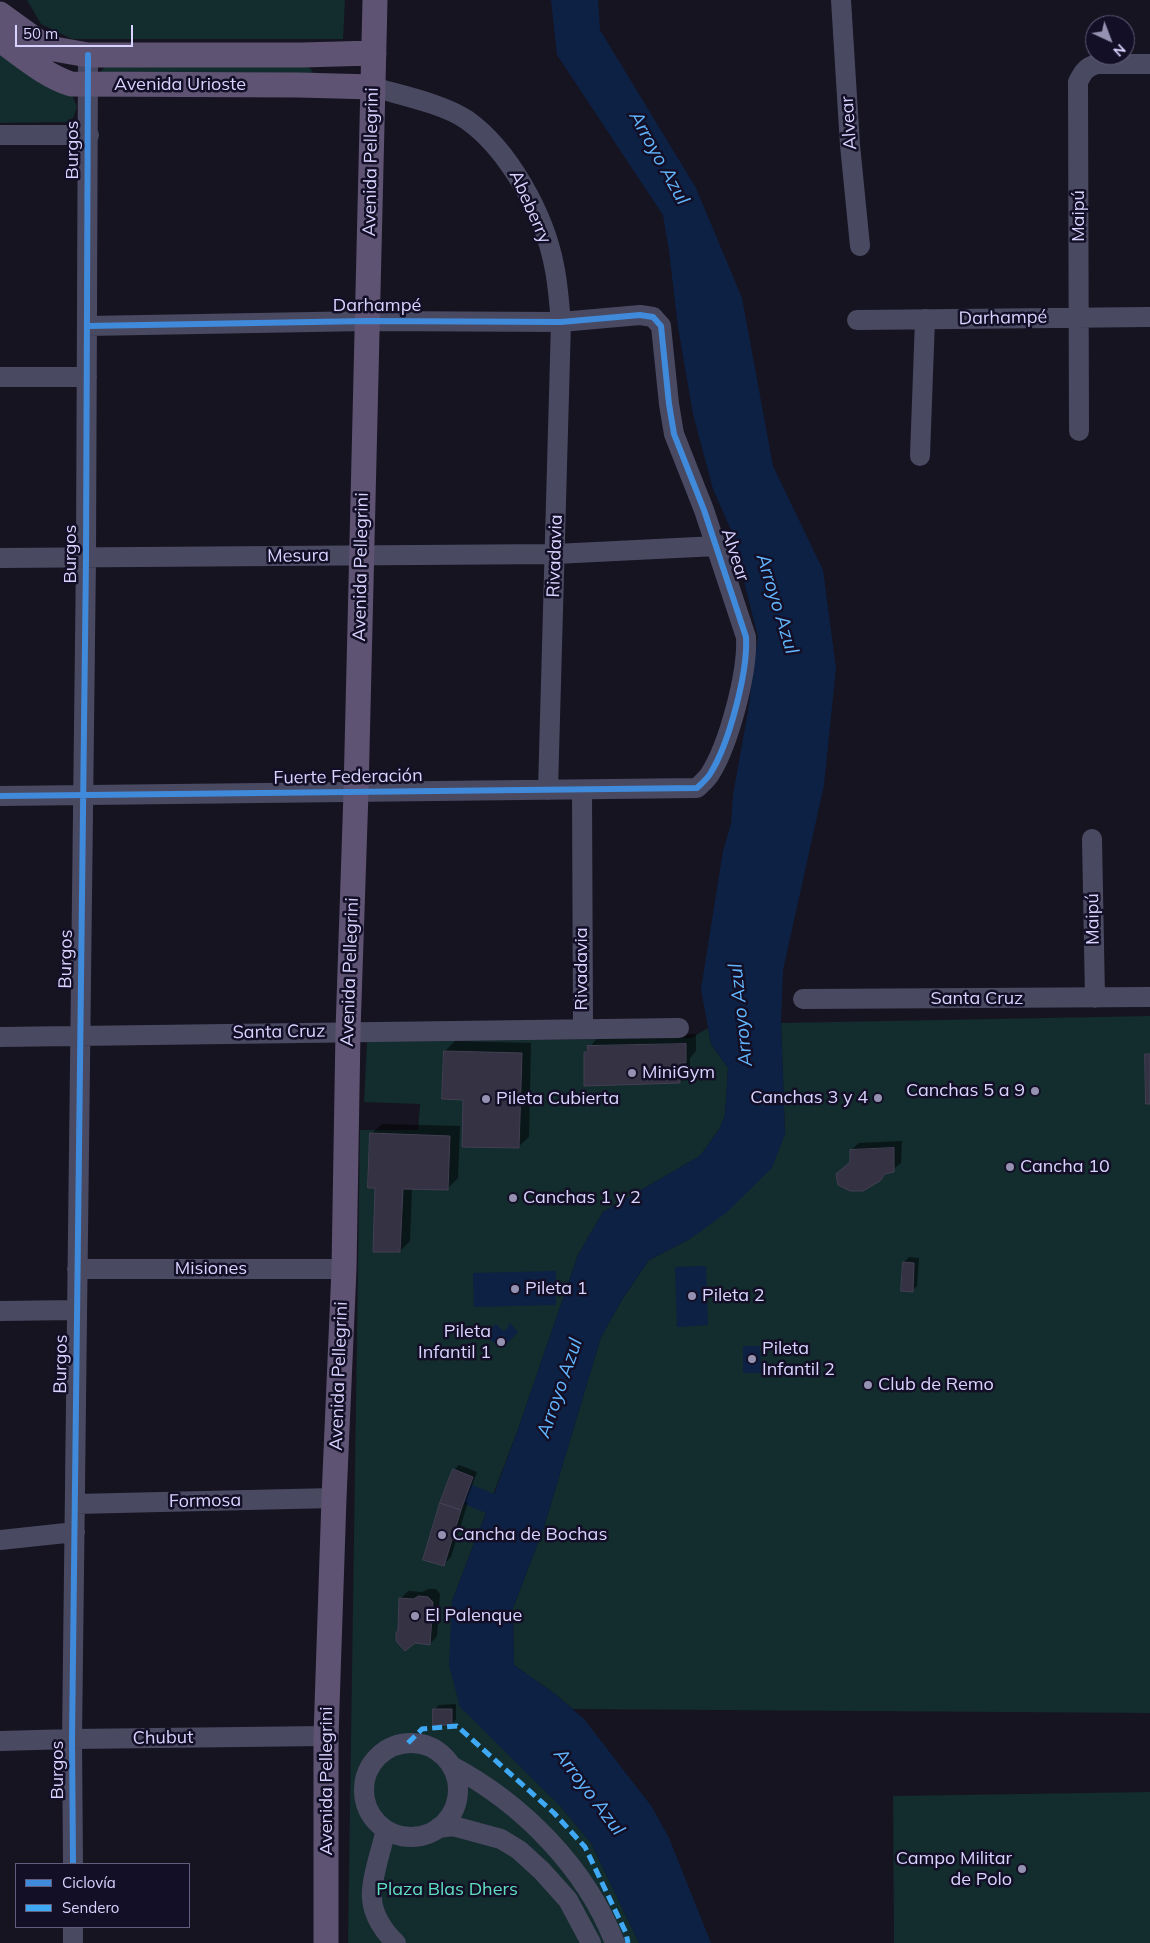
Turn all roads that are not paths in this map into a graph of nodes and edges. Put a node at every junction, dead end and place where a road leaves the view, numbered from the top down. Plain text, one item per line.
1 (375, 0) edge
2 (841, 0) edge
3 (0, 14) edge
4 (0, 40) edge
5 (374, 53) junction
6 (88, 55) junction
7 (1150, 64) edge
8 (88, 86) junction
9 (373, 87) junction
10 (0, 135) edge
11 (89, 135) junction
12 (860, 246) dead end
13 (1079, 317) junction
14 (1150, 317) edge
15 (925, 319) junction
16 (857, 320) dead end
17 (368, 321) junction
18 (561, 322) junction
19 (87, 326) junction
20 (661, 326) joint
21 (0, 377) edge
22 (87, 377) junction
23 (1079, 431) dead end
24 (920, 456) dead end
25 (717, 546) junction
26 (556, 554) junction
27 (362, 555) junction
28 (0, 558) edge
29 (86, 558) junction
30 (697, 788) joint
31 (548, 790) junction
32 (582, 790) junction
33 (356, 792) junction
34 (84, 795) junction
35 (0, 796) edge
36 (1092, 839) dead end
37 (1150, 997) edge
38 (1094, 998) junction
39 (803, 999) dead end
40 (582, 1028) junction
41 (679, 1028) dead end
42 (348, 1031) junction
43 (80, 1035) junction
44 (0, 1037) edge
45 (77, 1268) junction
46 (344, 1269) junction
47 (77, 1310) junction
48 (0, 1311) edge
49 (334, 1498) junction
50 (75, 1504) junction
51 (75, 1532) junction
52 (0, 1540) edge
53 (326, 1736) junction
54 (72, 1738) junction
55 (0, 1741) edge
56 (452, 1766) junction
57 (438, 1828) junction
58 (386, 1830) junction
59 (73, 1863) edge
60 (73, 1928) edge
61 (74, 1943) edge
62 (326, 1943) edge
63 (396, 1943) edge
64 (591, 1943) edge
65 (615, 1943) edge

1 - 5 main road, Avenida Pellegrini
2 - 12 street, Alvear
3 - 6 main road, Avenida Urioste
4 - 8 main road, Avenida Urioste
5 - 6 main road, Avenida Urioste
5 - 9 main road, Avenida Pellegrini
6 - 8 street, Burgos
7 - 13 street, Maipú
8 - 9 main road, Avenida Urioste
8 - 11 street, Burgos
9 - 17 main road, Avenida Pellegrini
9 - 18 street, Abeberry
10 - 11 street
11 - 19 street, Burgos
13 - 14 street, Darhampé
13 - 15 street, Darhampé
13 - 23 street, Maipú
15 - 16 street, Darhampé
15 - 24 street
17 - 18 street, Darhampé
17 - 19 street, Darhampé
17 - 27 main road, Avenida Pellegrini
18 - 20 street, Darhampé
18 - 26 street, Rivadavia
19 - 22 street, Burgos
20 - 25 street, Alvear
21 - 22 street
22 - 29 street, Burgos
25 - 26 street, Mesura
25 - 30 street, Alvear
26 - 27 street, Mesura
26 - 31 street, Rivadavia
27 - 29 street, Mesura
27 - 33 main road, Avenida Pellegrini
28 - 29 street, Mesura
29 - 34 street, Burgos
30 - 32 street, Fuerte Federación
31 - 32 street, Fuerte Federación
31 - 33 street, Fuerte Federación
32 - 40 street, Rivadavia
33 - 34 street, Fuerte Federación
33 - 42 main road, Avenida Pellegrini
34 - 35 street, Fuerte Federación
34 - 43 street, Burgos
36 - 38 street, Maipú
37 - 38 street, Santa Cruz
38 - 39 street, Santa Cruz
40 - 41 street, Santa Cruz
40 - 42 street, Santa Cruz
42 - 43 street, Santa Cruz
42 - 46 main road, Avenida Pellegrini
43 - 44 street, Santa Cruz
43 - 45 street, Burgos
45 - 46 street, Misiones
45 - 47 street, Burgos
46 - 49 main road, Avenida Pellegrini
47 - 48 street
47 - 50 street, Burgos
49 - 50 street, Formosa
49 - 53 main road, Avenida Pellegrini
50 - 51 street, Burgos
51 - 52 street
51 - 54 street, Burgos
53 - 54 street, Chubut
53 - 62 main road, Avenida Pellegrini
54 - 55 street, Chubut
54 - 59 street, Burgos
56 - 57 street
56 - 58 street
56 - 65 street
57 - 58 street
57 - 64 street
58 - 63 street
60 - 61 street

